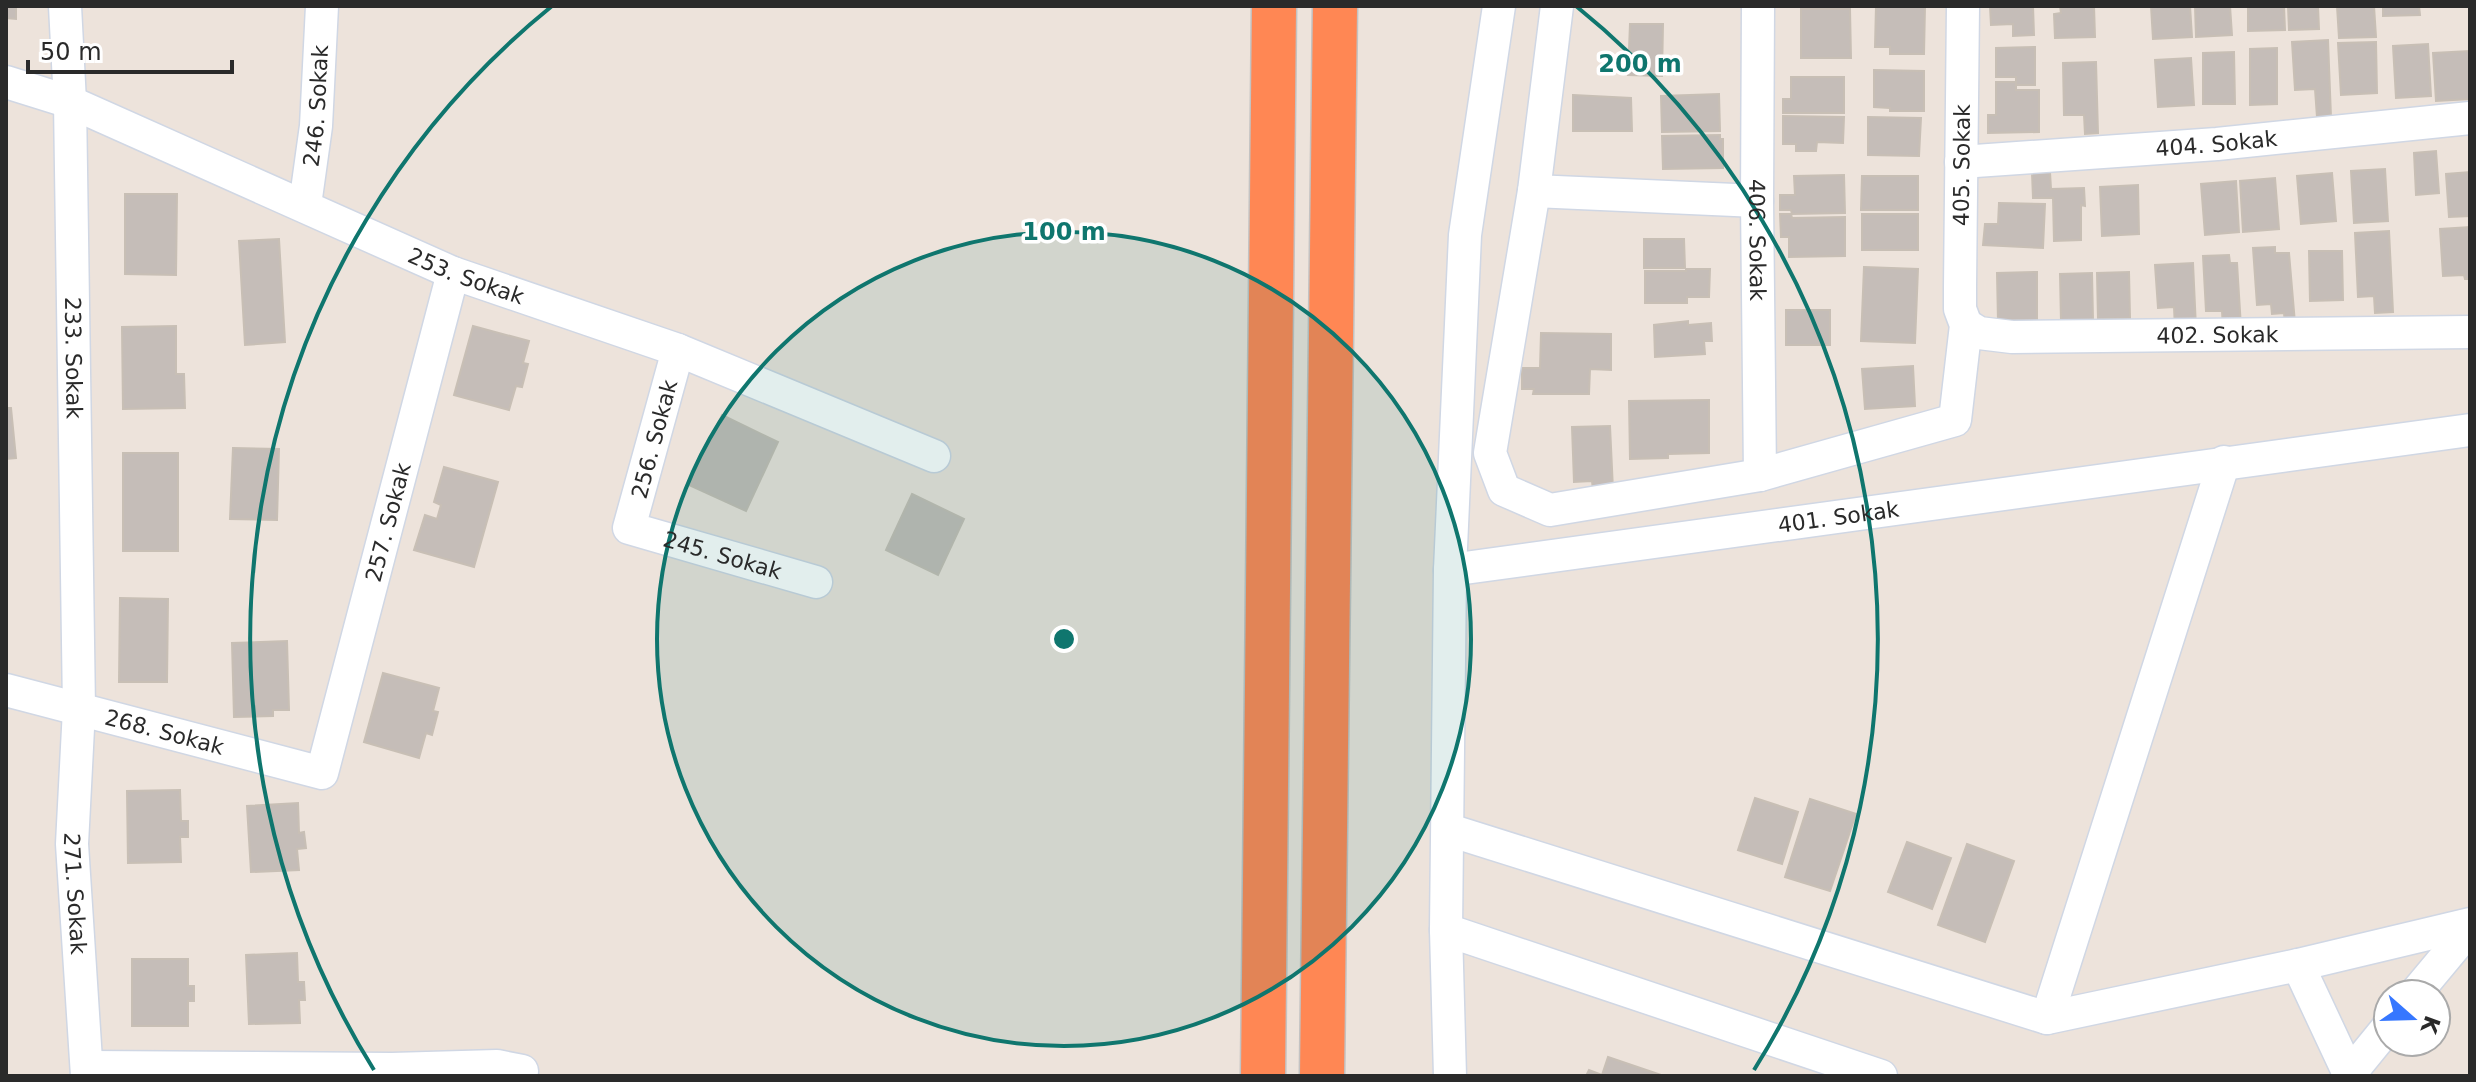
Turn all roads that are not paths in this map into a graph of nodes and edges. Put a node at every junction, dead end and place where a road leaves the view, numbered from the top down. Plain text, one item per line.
1 (65, 6) edge
2 (322, 6) edge
3 (1274, 6) edge
4 (1335, 6) edge
5 (1499, 6) edge
6 (1557, 6) edge
7 (1758, 6) edge
8 (1963, 6) edge
9 (6, 82) edge
10 (70, 102) junction
11 (2470, 118) edge
12 (1961, 162) junction
13 (1534, 191) junction
14 (1757, 201) junction
15 (305, 205) junction
16 (453, 273) junction
17 (1966, 325) junction
18 (2470, 332) edge
19 (678, 350) junction
20 (2470, 430) edge
21 (934, 456) dead end
22 (2224, 462) junction
23 (1760, 475) junction
24 (629, 528) joint
25 (1450, 570) junction
26 (816, 582) dead end
27 (6, 690) edge
28 (79, 709) junction
29 (322, 773) joint
30 (1449, 830) junction
31 (2470, 926) edge
32 (1446, 930) junction
33 (2298, 965) junction
34 (2428, 978) edge
35 (2047, 1018) junction
36 (2372, 1046) edge
37 (522, 1071) dead end
38 (87, 1072) edge
39 (2348, 1075) edge
40 (1263, 1076) edge
41 (1322, 1076) edge
42 (1450, 1076) edge
43 (1881, 1076) edge

1 - 10 street, 233. Sokak
2 - 15 street, 246. Sokak
3 - 40 highway
4 - 41 highway
5 - 25 street
6 - 13 street
7 - 14 street, 406. Sokak
8 - 12 street, 405. Sokak
9 - 10 street, 253. Sokak
10 - 15 street, 253. Sokak
10 - 28 street, 233. Sokak
11 - 12 street, 404. Sokak
12 - 17 street, 405. Sokak
13 - 14 street
13 - 23 street
14 - 23 street, 406. Sokak
15 - 16 street, 253. Sokak
16 - 19 street, 253. Sokak
16 - 29 street, 257. Sokak
17 - 18 street, 402. Sokak
17 - 23 street, 405. Sokak
19 - 21 street, 253. Sokak
19 - 24 street, 256. Sokak
20 - 22 street, 401. Sokak
22 - 25 street, 401. Sokak
22 - 35 street
24 - 26 street, 245. Sokak
25 - 30 street
27 - 28 street, 268. Sokak
28 - 29 street, 268. Sokak
28 - 38 street, 271. Sokak
30 - 32 street
30 - 35 street
31 - 33 street
31 - 34 street
32 - 42 street
32 - 43 street
33 - 35 street
33 - 39 street
36 - 39 street
37 - 38 street

